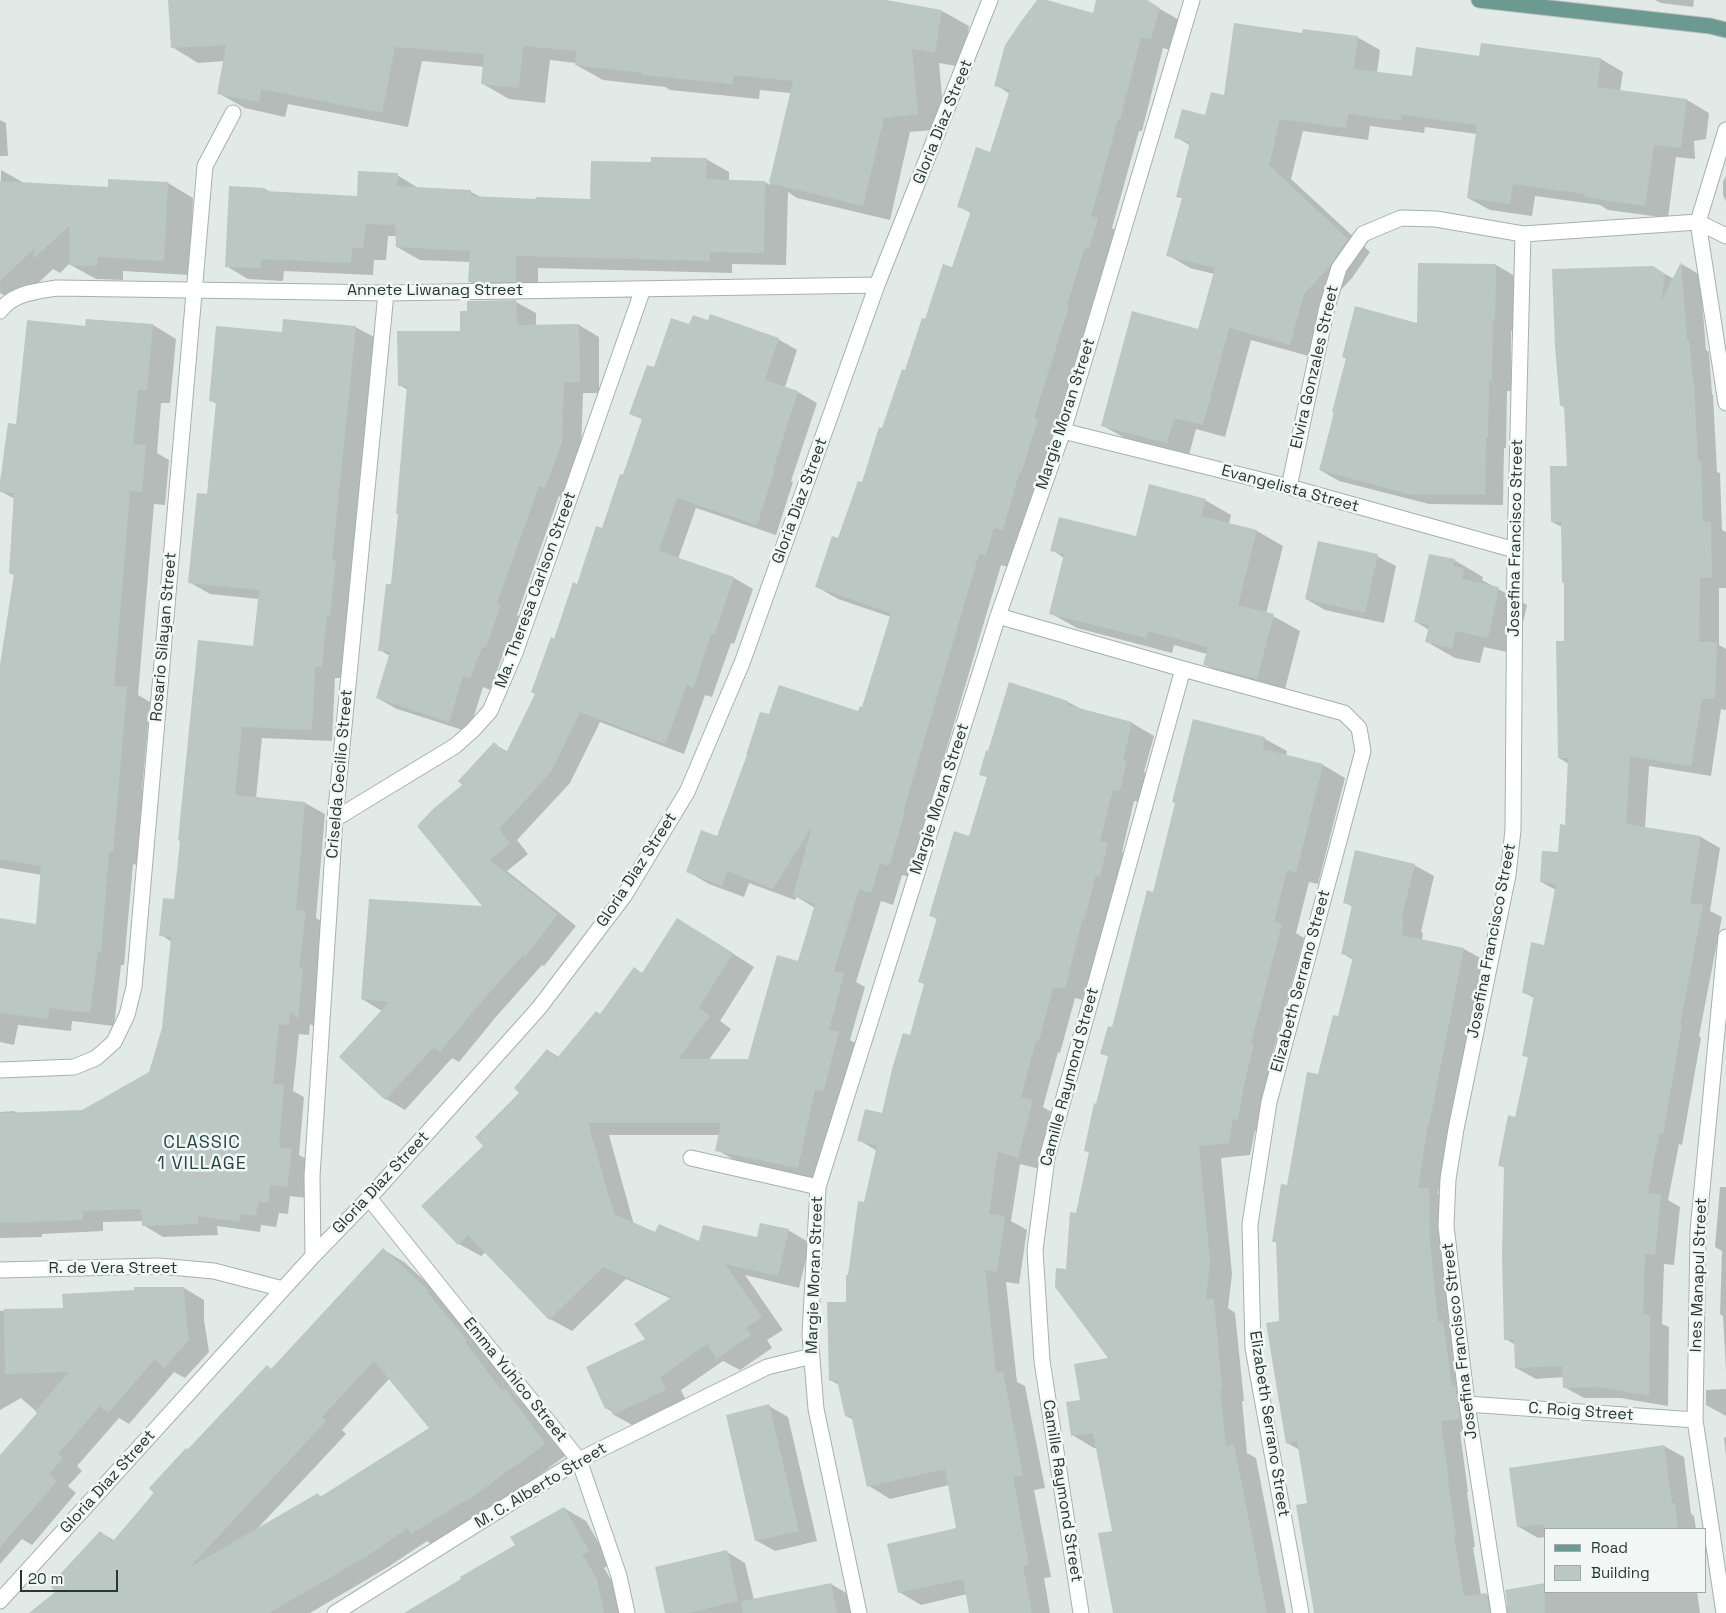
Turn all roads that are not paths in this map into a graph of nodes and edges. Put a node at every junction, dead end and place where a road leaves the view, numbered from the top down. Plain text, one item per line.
1 (990, 0) edge
2 (1192, 0) edge
3 (1479, 0) edge
4 (1726, 30) edge
5 (233, 113) dead end
6 (1726, 130) edge
7 (1698, 222) junction
8 (1523, 234) junction
9 (1726, 236) edge
10 (877, 285) junction
11 (642, 289) junction
12 (194, 290) junction
13 (386, 293) junction
14 (0, 311) edge
15 (1726, 404) edge
16 (1063, 431) junction
17 (1289, 487) junction
18 (1515, 550) junction
19 (998, 616) junction
20 (1183, 669) junction
21 (335, 819) junction
22 (1726, 936) edge
23 (0, 1070) edge
24 (691, 1158) dead end
25 (818, 1187) junction
26 (369, 1198) junction
27 (313, 1256) junction
28 (0, 1270) edge
29 (283, 1290) junction
30 (812, 1356) junction
31 (1466, 1404) junction
32 (1695, 1420) junction
33 (579, 1460) junction
34 (0, 1601) edge
35 (335, 1613) edge
36 (627, 1613) edge
37 (859, 1613) edge
38 (1081, 1613) edge
39 (1301, 1613) edge
40 (1499, 1613) edge
41 (1724, 1613) edge

1 - 10 street, Gloria Diaz Street
2 - 16 street, Margie Moran Street
3 - 4 main road
5 - 12 street, Rosario Silayan Street
6 - 7 street
7 - 8 street, Elvira Gonzales Street
7 - 9 street
7 - 15 street
8 - 17 street, Elvira Gonzales Street
8 - 18 street, Josefina Francisco Street
10 - 11 street, Annete Liwanag Street
10 - 26 street, Gloria Diaz Street
11 - 13 street, Annete Liwanag Street
11 - 21 street, Ma. Theresa Carlson Street
12 - 13 street, Annete Liwanag Street
12 - 14 street, Annete Liwanag Street
12 - 23 street, Rosario Silayan Street
13 - 21 street, Criselda Cecilio Street
16 - 17 street, Evangelista Street
16 - 19 street, Margie Moran Street
17 - 18 street, Evangelista Street
18 - 31 street, Josefina Francisco Street
19 - 20 street, Elizabeth Serrano Street
19 - 25 street, Margie Moran Street
20 - 38 street, Camille Raymond Street
20 - 39 street, Elizabeth Serrano Street
21 - 27 street, Criselda Cecilio Street
22 - 32 street, Ines Manapul Street
24 - 25 street
25 - 30 street, Margie Moran Street
26 - 27 street, Gloria Diaz Street
26 - 33 street, Emma Yuhico Street
27 - 29 street, Gloria Diaz Street
28 - 29 street, R. de Vera Street
29 - 34 street, Gloria Diaz Street
30 - 33 street, M. C. Alberto Street
30 - 37 street, Margie Moran Street
31 - 32 street, C. Roig Street
31 - 40 street, Josefina Francisco Street
32 - 41 street, Ines Manapul Street
33 - 35 street, M. C. Alberto Street
33 - 36 street, Emma Yuhico Street

